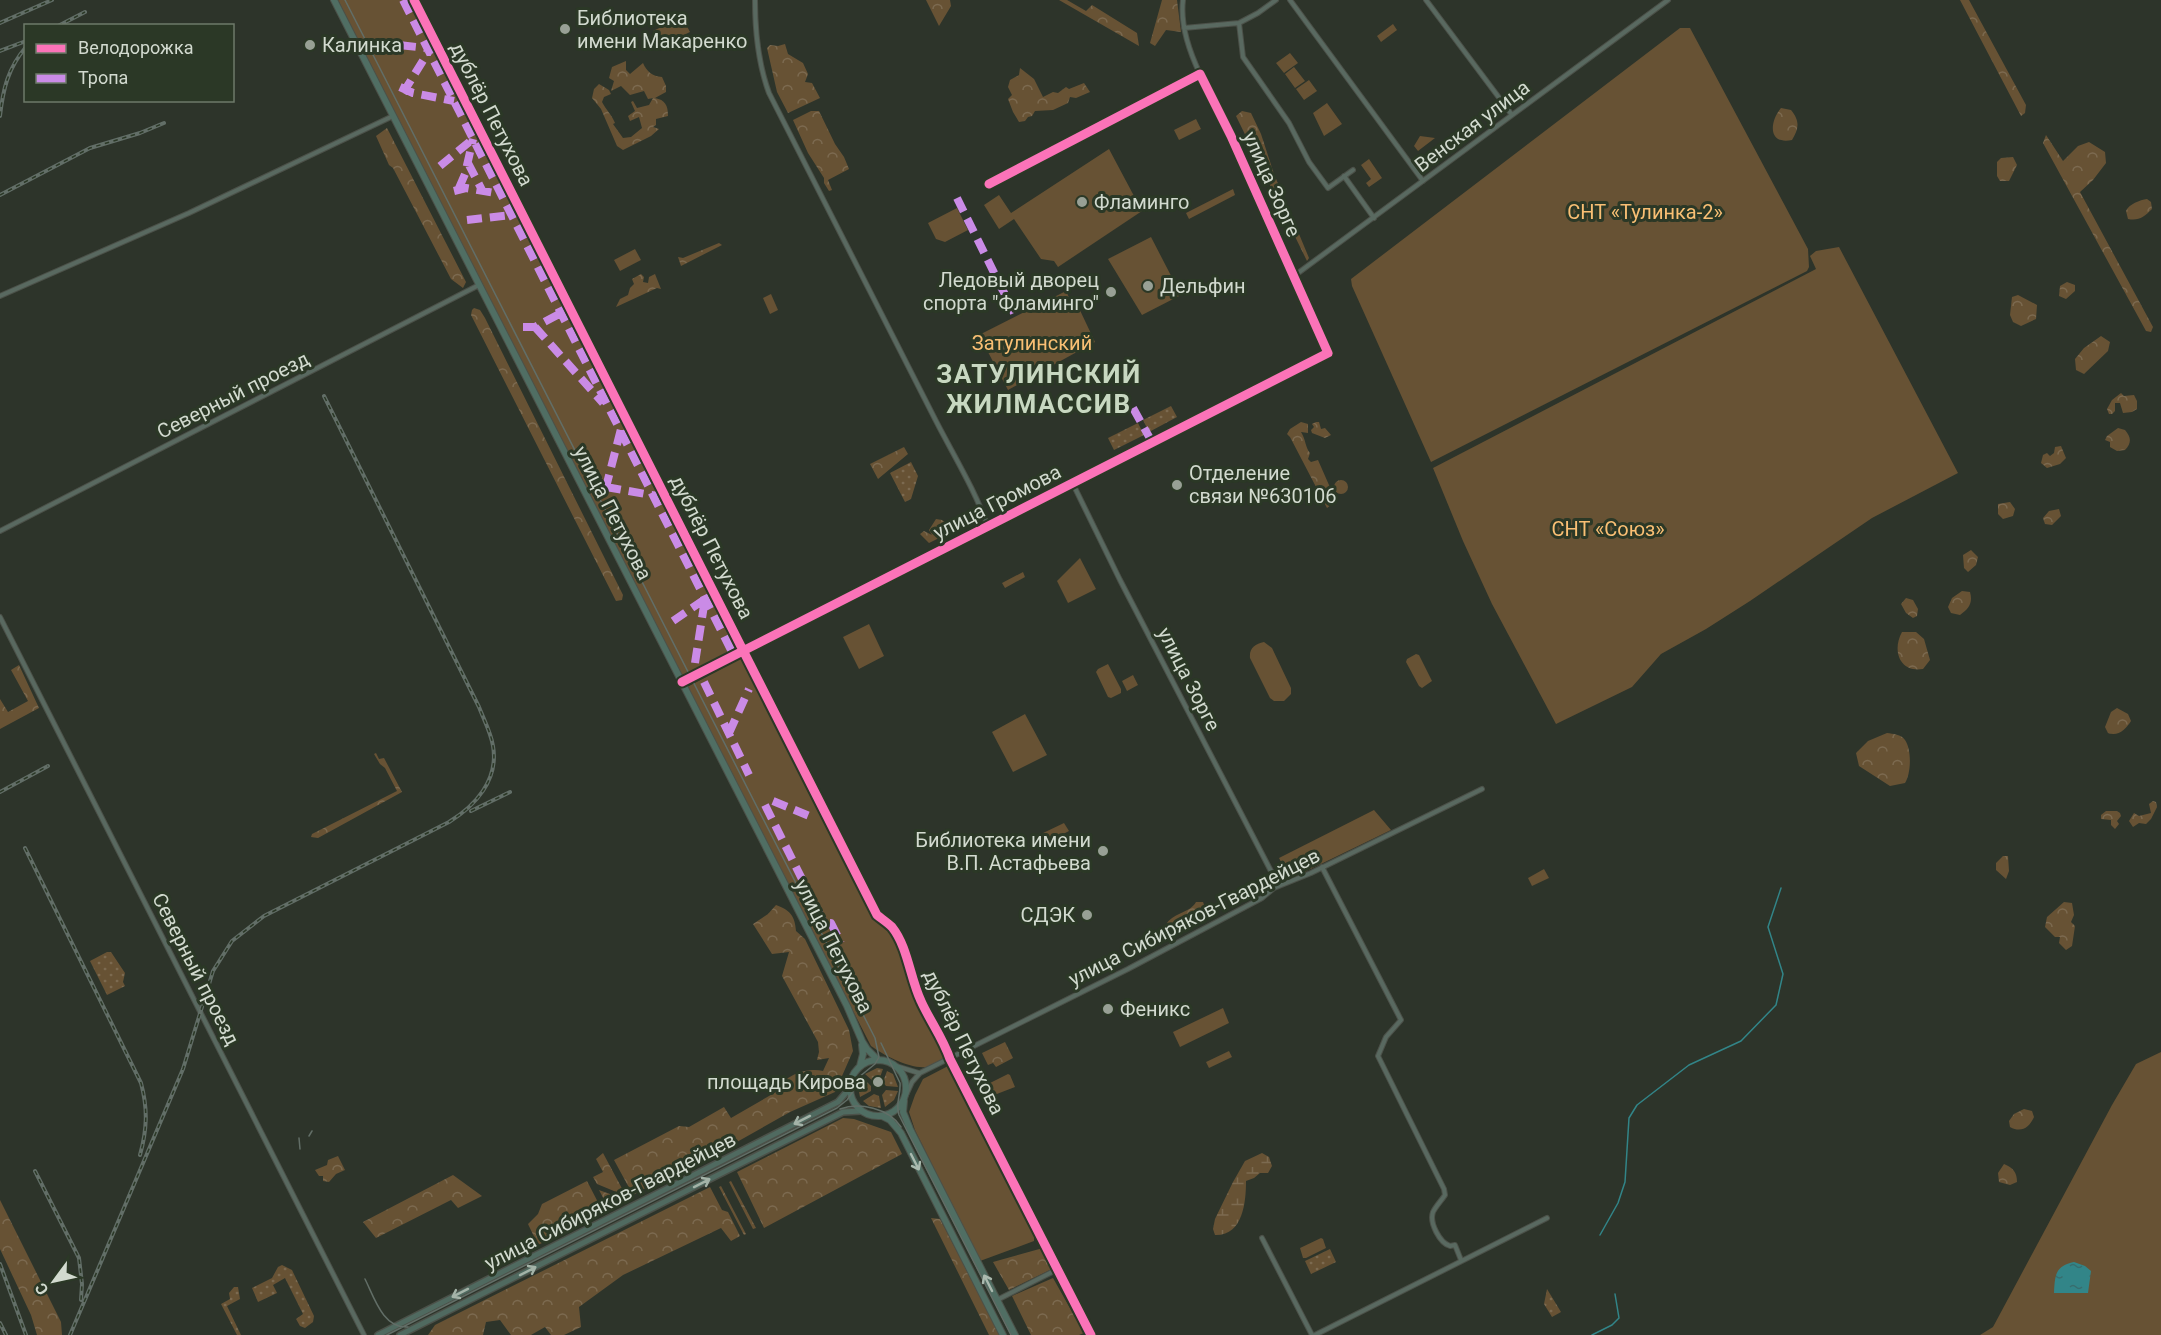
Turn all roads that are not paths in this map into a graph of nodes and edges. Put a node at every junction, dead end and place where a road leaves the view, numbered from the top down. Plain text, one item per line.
1 (334, 0) edge
2 (414, 0) edge
3 (754, 0) edge
4 (1183, 0) edge
5 (1265, 0) edge
6 (1276, 0) edge
7 (1290, 0) edge
8 (1426, 0) edge
9 (1668, 0) edge
10 (1271, 4) junction
11 (1239, 23) junction
12 (1184, 28) junction
13 (1200, 74) junction
14 (1512, 115) junction
15 (393, 116) junction
16 (1353, 170) dead end
17 (1344, 176) junction
18 (1423, 182) junction
19 (989, 184) dead end
20 (1374, 218) junction
21 (1294, 276) junction
22 (479, 285) junction
23 (0, 296) edge
24 (1328, 353) joint
25 (1073, 484) junction
26 (988, 527) junction
27 (0, 531) edge
28 (0, 617) edge
29 (744, 650) junction
30 (682, 682) junction
31 (1482, 789) dead end
32 (1322, 867) junction
33 (1274, 888) junction
34 (862, 1041) junction
35 (951, 1059) junction
36 (878, 1060) junction
37 (860, 1066) junction
38 (896, 1066) junction
39 (920, 1073) junction
40 (850, 1088) junction
41 (905, 1098) junction
42 (861, 1111) junction
43 (882, 1116) junction
44 (774, 1135) junction
45 (779, 1143) junction
46 (746, 1149) junction
47 (751, 1158) junction
48 (715, 1165) junction
49 (719, 1174) junction
50 (1547, 1218) dead end
51 (1262, 1238) dead end
52 (1461, 1260) junction
53 (1058, 1269) junction
54 (997, 1300) junction
55 (364, 1335) edge
56 (378, 1335) edge
57 (400, 1335) edge
58 (1004, 1335) edge
59 (1015, 1335) edge
60 (1091, 1335) edge
61 (1314, 1335) edge

1 - 15 highway, улица Петухова
2 - 29 street, дублёр Петухова
3 - 26 street
4 - 12 street, улица Зорге
5 - 10 street
6 - 10 street
7 - 18 street
8 - 14 street
9 - 14 street, Венская улица
10 - 11 street
11 - 12 street
11 - 17 street
12 - 13 street, улица Зорге
13 - 19 street
13 - 21 street, улица Зорге
14 - 18 street, Венская улица
15 - 22 highway, улица Петухова
15 - 23 street
16 - 17 street
17 - 20 street
18 - 20 street, Венская улица
20 - 21 street, Венская улица
21 - 24 street, улица Зорге
22 - 27 street, Северный проезд
22 - 30 highway, улица Петухова
24 - 25 street, улица Громова
25 - 26 street, улица Громова
25 - 33 street, улица Зорге
26 - 29 street, улица Громова
28 - 55 street, Северный проезд
29 - 30 street, улица Громова
29 - 35 street, дублёр Петухова
30 - 34 highway, улица Петухова
31 - 32 street, улица Сибиряков-Гвардейцев
32 - 33 street, улица Сибиряков-Гвардейцев
32 - 52 street
33 - 35 street, улица Сибиряков-Гвардейцев
34 - 36 highway
34 - 37 highway
35 - 39 street, улица Сибиряков-Гвардейцев
35 - 53 street, дублёр Петухова
36 - 37 highway
36 - 38 highway
37 - 40 highway
38 - 39 street
38 - 41 highway
39 - 41 street
40 - 42 highway
40 -> 44 main road, улица Сибиряков-Гвардейцев
41 - 43 highway
54 -> 41 highway
42 - 43 highway
42 - 45 main road, улица Сибиряков-Гвардейцев
43 -> 58 highway
44 - 45 main road
44 - 46 main road, улица Сибиряков-Гвардейцев
45 - 47 main road, улица Сибиряков-Гвардейцев
46 - 47 main road
46 - 48 main road, улица Сибиряков-Гвардейцев
47 - 49 main road, улица Сибиряков-Гвардейцев
48 - 49 main road
48 -> 56 main road, улица Сибиряков-Гвардейцев
57 -> 49 main road, улица Сибиряков-Гвардейцев
50 - 52 street
51 - 61 street
52 - 61 street
53 - 54 street
53 - 60 street, дублёр Петухова
54 - 59 highway

